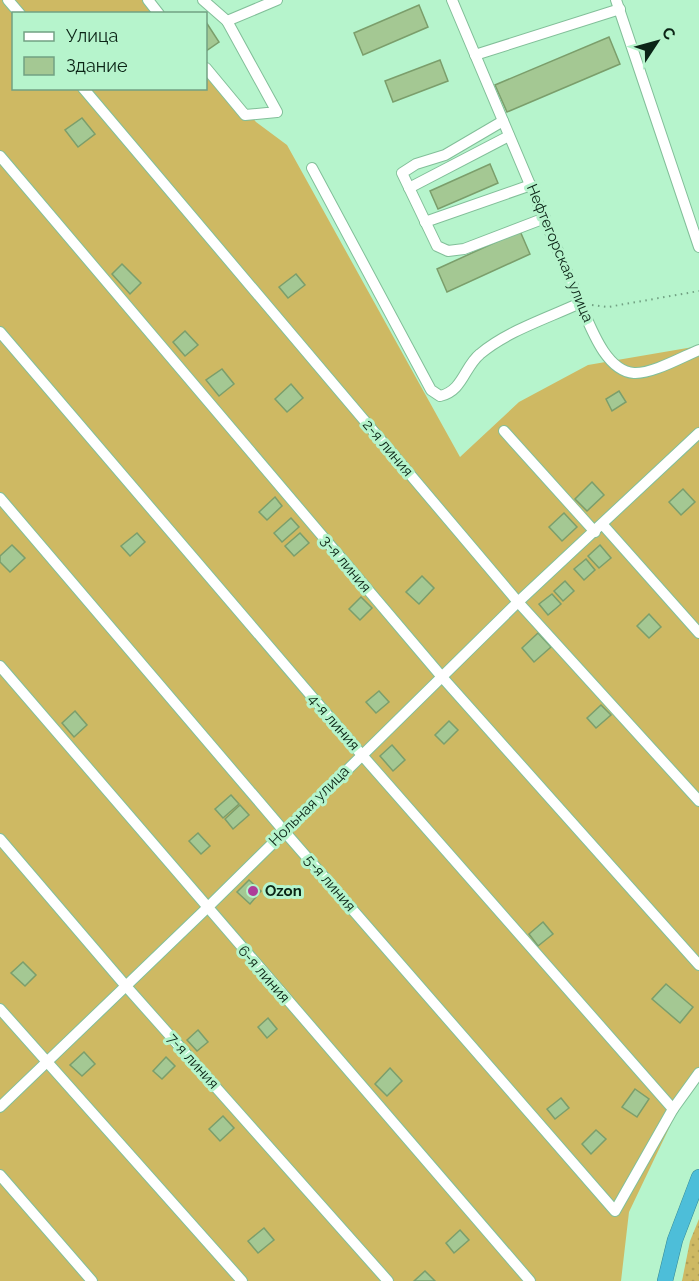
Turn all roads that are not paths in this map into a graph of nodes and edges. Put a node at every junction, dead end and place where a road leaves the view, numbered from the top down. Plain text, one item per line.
1 (8, 0) edge
2 (148, 0) edge
3 (203, 0) edge
4 (278, 0) edge
5 (452, 0) edge
6 (618, 4) edge
7 (18, 12) edge
8 (157, 12) edge
9 (227, 21) junction
10 (475, 55) junction
11 (207, 69) edge
12 (85, 90) edge
13 (503, 121) junction
14 (510, 135) junction
15 (0, 156) edge
16 (312, 168) dead end
17 (531, 185) junction
18 (409, 188) junction
19 (545, 218) junction
20 (425, 222) junction
21 (699, 247) edge
22 (580, 303) junction
23 (0, 332) edge
24 (699, 350) edge
25 (504, 431) dead end
26 (697, 438) edge
27 (0, 498) edge
28 (599, 528) junction
29 (518, 602) junction
30 (699, 633) edge
31 (0, 666) edge
32 (442, 677) junction
33 (362, 754) junction
34 (699, 801) edge
35 (284, 831) junction
36 (0, 839) edge
37 (207, 908) junction
38 (699, 965) edge
39 (125, 985) junction
40 (0, 1009) edge
41 (47, 1062) junction
42 (699, 1073) edge
43 (0, 1107) edge
44 (673, 1109) junction
45 (0, 1175) edge
46 (699, 1178) edge
47 (92, 1281) edge
48 (242, 1281) edge
49 (388, 1281) edge
50 (530, 1281) edge
51 (665, 1281) edge

1 - 7 street
2 - 8 street
3 - 9 street
4 - 9 street
5 - 10 street, Нефтегорская улица
6 - 10 street
6 - 21 street
9 - 11 street
10 - 13 street, Нефтегорская улица
12 - 29 street, 2-я линия
13 - 14 street, Нефтегорская улица
13 - 18 street
14 - 17 street, Нефтегорская улица
14 - 18 street
15 - 32 street, 3-я линия
16 - 22 street
17 - 19 street, Нефтегорская улица
17 - 20 street
18 - 20 street
19 - 20 street
19 - 22 street, Нефтегорская улица
22 - 24 street, Нефтегорская улица
23 - 33 street, 4-я линия
25 - 28 street
26 - 28 street, Нольная улица
27 - 35 street, 5-я линия
28 - 29 street, Нольная улица
28 - 30 street
29 - 32 street, Нольная улица
29 - 34 street, 2-я линия
31 - 37 street, 6-я линия
32 - 33 street, Нольная улица
32 - 38 street, 3-я линия
33 - 35 street, Нольная улица
33 - 44 street, 4-я линия
35 - 37 street, Нольная улица
35 - 44 street, 5-я линия
36 - 39 street, 7-я линия
37 - 39 street, Нольная улица
37 - 50 street, 6-я линия
39 - 41 street, Нольная улица
39 - 49 street, 7-я линия
40 - 41 street
41 - 43 street, Нольная улица
41 - 48 street
42 - 44 street
45 - 47 street
46 - 51 highway

